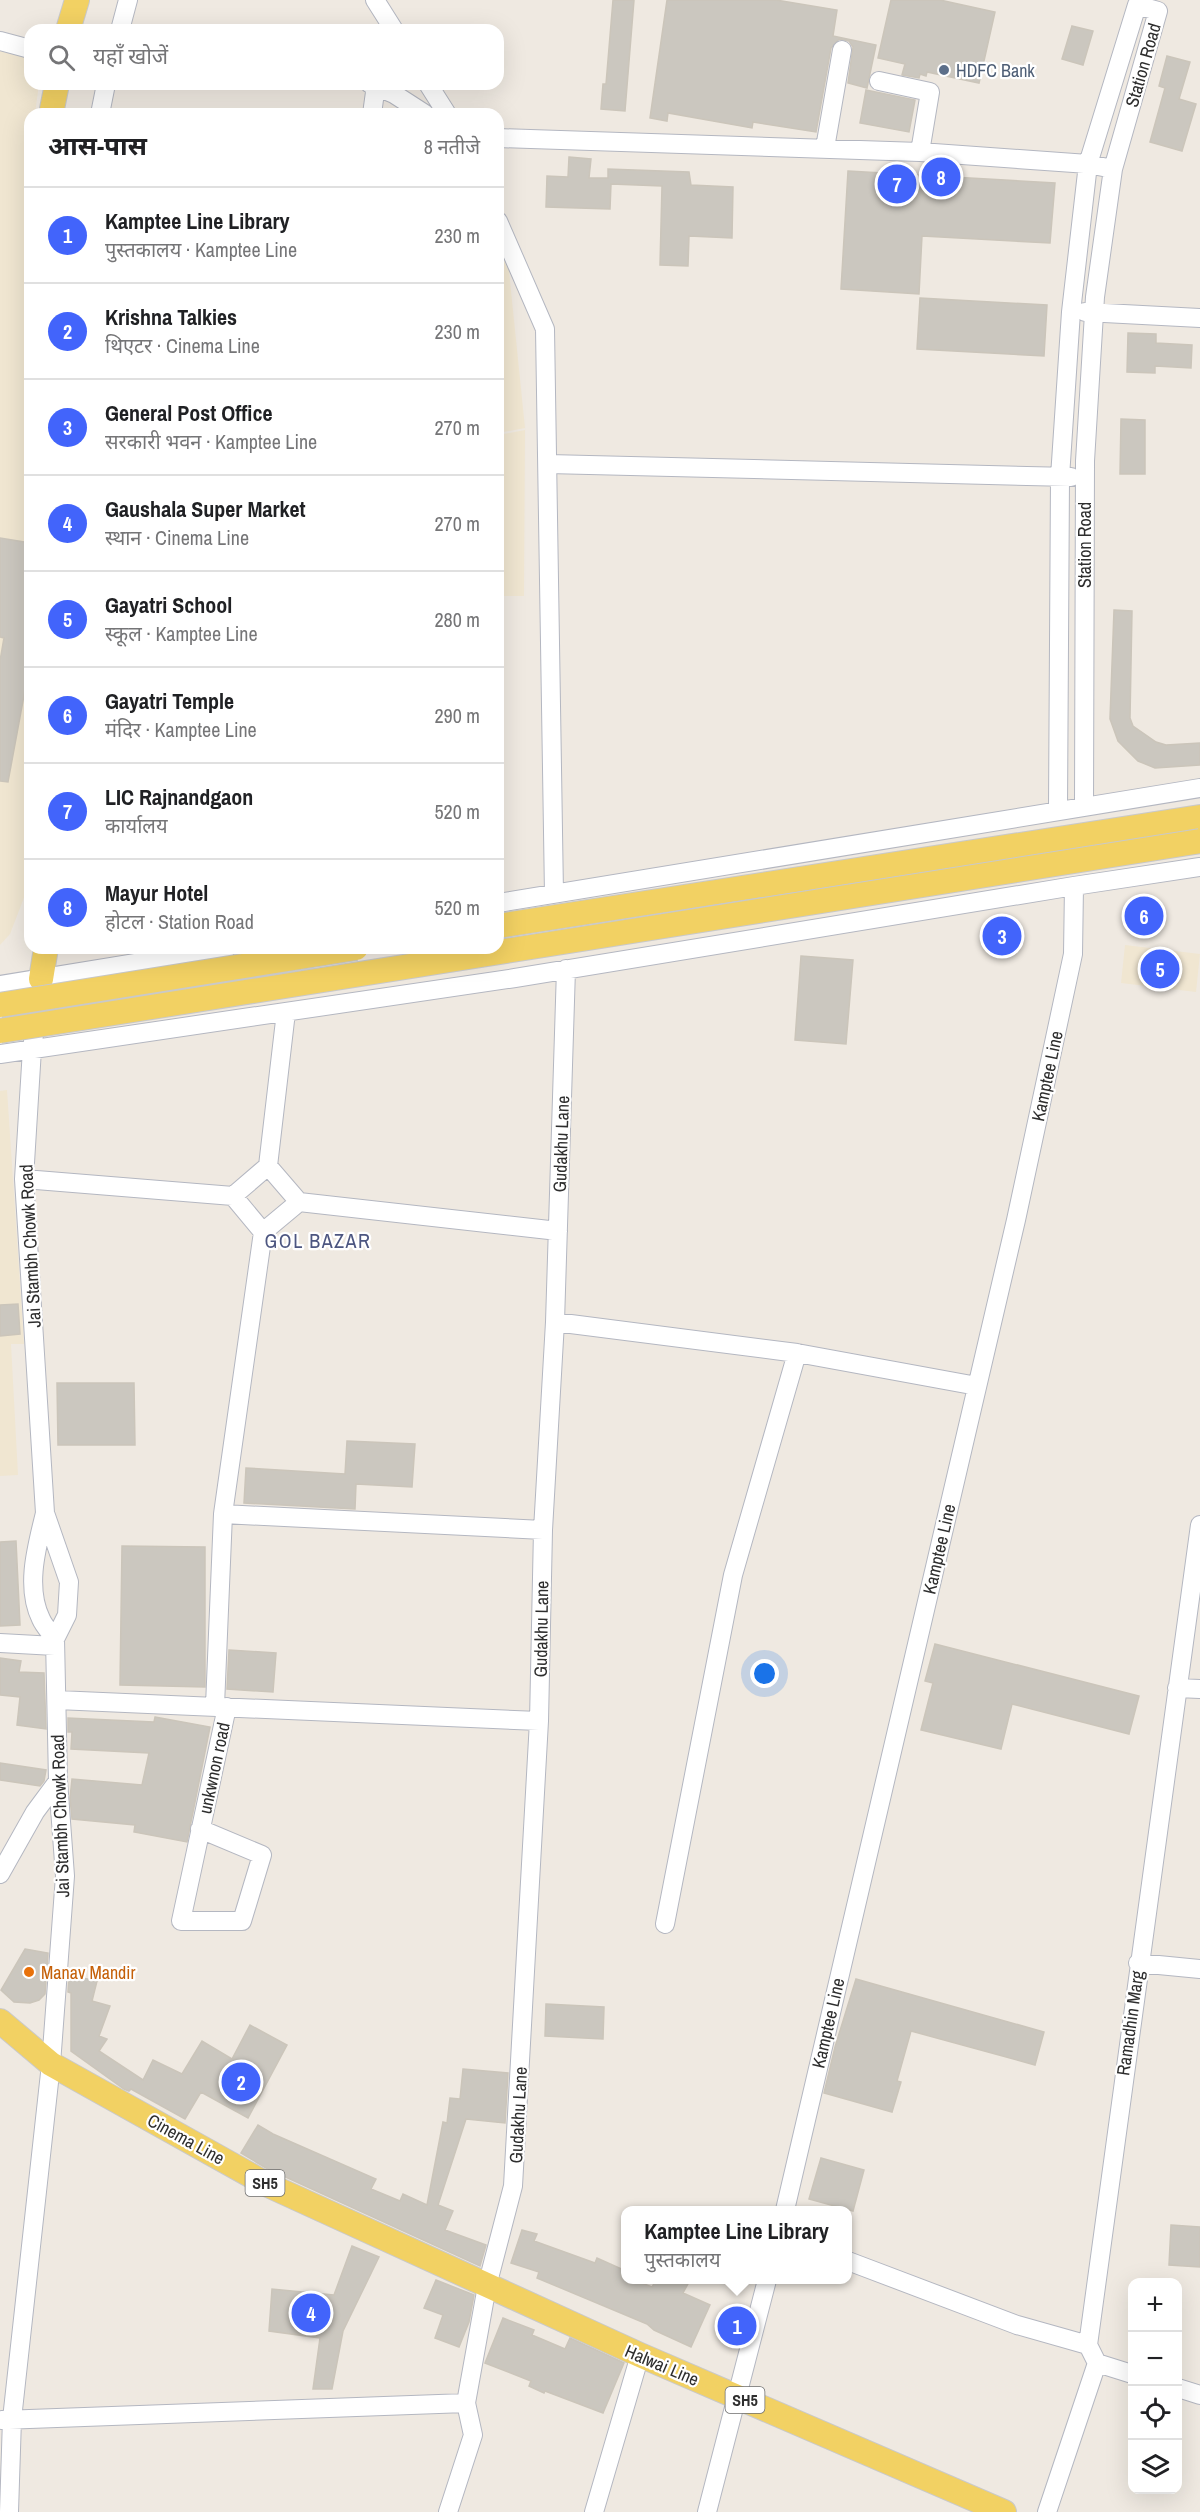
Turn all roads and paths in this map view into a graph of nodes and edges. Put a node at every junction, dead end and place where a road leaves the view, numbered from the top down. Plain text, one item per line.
1 (77, 0) edge
2 (128, 0) edge
3 (375, 0) edge
4 (70, 24) edge
5 (122, 24) edge
6 (390, 24) edge
7 (0, 41) edge
8 (24, 47) edge
9 (842, 50) dead end
10 (879, 81) dead end
11 (56, 90) edge
12 (105, 90) edge
13 (375, 90) edge
14 (384, 90) edge
15 (432, 90) edge
16 (52, 108) edge
17 (101, 108) edge
18 (373, 108) edge
19 (415, 108) edge
20 (443, 108) edge
21 (504, 138) edge
22 (825, 148) junction
23 (920, 152) junction
24 (1088, 164) junction
25 (1113, 169) junction
26 (504, 235) edge
27 (1071, 312) junction
28 (1094, 312) junction
29 (1200, 318) edge
30 (548, 464) junction
31 (1060, 477) junction
32 (1084, 477) junction
33 (1200, 788) edge
34 (1084, 807) junction
35 (1058, 810) junction
36 (1200, 817) edge
37 (1200, 841) edge
38 (1200, 867) edge
39 (1074, 886) junction
40 (554, 894) junction
41 (504, 902) edge
42 (504, 925) edge
43 (504, 951) edge
44 (45, 954) edge
45 (191, 954) edge
46 (319, 954) edge
47 (486, 954) edge
48 (566, 969) junction
49 (41, 979) junction
50 (0, 985) edge
51 (0, 1005) edge
52 (286, 1012) junction
53 (0, 1031) edge
54 (32, 1049) junction
55 (0, 1054) edge
56 (268, 1166) junction
57 (24, 1179) junction
58 (233, 1196) junction
59 (299, 1202) junction
60 (558, 1231) junction
61 (263, 1232) junction
62 (555, 1322) junction
63 (797, 1353) junction
64 (977, 1386) junction
65 (45, 1513) junction
66 (223, 1514) junction
67 (1200, 1525) edge
68 (543, 1530) junction
69 (0, 1642) edge
70 (55, 1642) junction
71 (1177, 1688) junction
72 (1200, 1689) edge
73 (57, 1700) junction
74 (221, 1706) junction
75 (539, 1721) junction
76 (58, 1781) junction
77 (200, 1829) junction
78 (0, 1874) edge
79 (665, 1924) dead end
80 (1138, 1963) junction
81 (1200, 1969) edge
82 (0, 2021) edge
83 (51, 2064) junction
84 (786, 2206) edge
85 (852, 2263) edge
86 (766, 2284) edge
87 (487, 2286) junction
88 (1088, 2345) junction
89 (640, 2355) junction
90 (1097, 2363) junction
91 (1128, 2373) edge
92 (1182, 2389) edge
93 (1200, 2395) edge
94 (737, 2397) junction
95 (466, 2403) junction
96 (6, 2420) edge
97 (9, 2512) edge
98 (448, 2512) edge
99 (594, 2512) edge
100 (707, 2512) edge
101 (1004, 2512) edge
102 (1047, 2512) edge

1 - 4 main road
2 - 5 street
3 - 6 street
7 - 8 street
9 - 22 street
10 - 23 street
11 - 16 main road
12 - 17 street
13 - 18 street
14 - 19 street
15 - 20 street
21 - 22 street
22 - 23 street
23 - 24 street
24 - 25 street
24 - 25 street, Station Road
24 - 27 street, Station Road
25 - 28 street, Station Road
26 - 30 street
27 - 28 street
27 - 31 street, Station Road
28 - 29 street
28 - 32 street, Station Road
30 - 31 street
30 - 40 street
31 - 32 street
31 - 35 street, Station Road
32 - 34 street, Station Road
33 - 34 street
34 - 35 street
35 - 40 street
36 - 42 main road
37 - 43 main road, bridge
38 - 39 street
39 - 48 street
39 - 64 street, Kamptee Line
40 - 41 street
44 - 49 main road
45 - 49 street
46 - 51 main road, bridge
47 - 53 main road, bridge
48 - 52 street
48 - 60 street, Gudakhu Lane
49 - 50 street
49 - 54 street, Jai Stambh Chowk Road
52 - 54 street
52 - 56 street
54 - 55 street
54 - 57 street, Jai Stambh Chowk Road
56 - 58 street
56 - 59 street
57 - 58 street
57 - 65 street, Jai Stambh Chowk Road
58 - 61 street
59 - 60 street
59 - 61 street
60 - 62 street, Gudakhu Lane
61 - 66 street, unkwnon road
62 - 63 street
62 - 68 street, Gudakhu Lane
63 - 64 street
63 - 79 street
64 - 84 street, Kamptee Line
65 - 70 street, Jai Stambh Chowk Road
65 - 70 street, Jai Stambh Chowk Road
66 - 68 street
66 - 74 street, unkwnon road
67 - 71 street, Ramadhin Marg
68 - 75 street, Gudakhu Lane
69 - 70 street
70 - 73 street, Jai Stambh Chowk Road
71 - 72 street
71 - 80 street, Ramadhin Marg
73 - 74 street
73 - 76 street, Jai Stambh Chowk Road
74 - 75 street
74 - 77 street, unkwnon road
75 - 87 street, Gudakhu Lane
76 - 78 street
76 - 83 street, Jai Stambh Chowk Road
77 - 77 street, unkwnon road
80 - 81 street
80 - 88 street, Ramadhin Marg
82 - 83 main road, SH5
83 - 87 main road, Cinema Line / SH5
83 - 96 street, Jai Stambh Chowk Road
85 - 88 street
86 - 94 street
87 - 89 main road, Halwai Line / SH5
87 - 95 street, Gudakhu Lane
88 - 90 street
89 - 94 main road, Halwai Line / SH5
89 - 99 street
90 - 91 street
90 - 102 street
92 - 93 street
94 - 100 street
94 - 101 main road, Halwai Line / SH5
95 - 96 street
95 - 98 street
96 - 97 street, Jai Stambh Chowk Road

